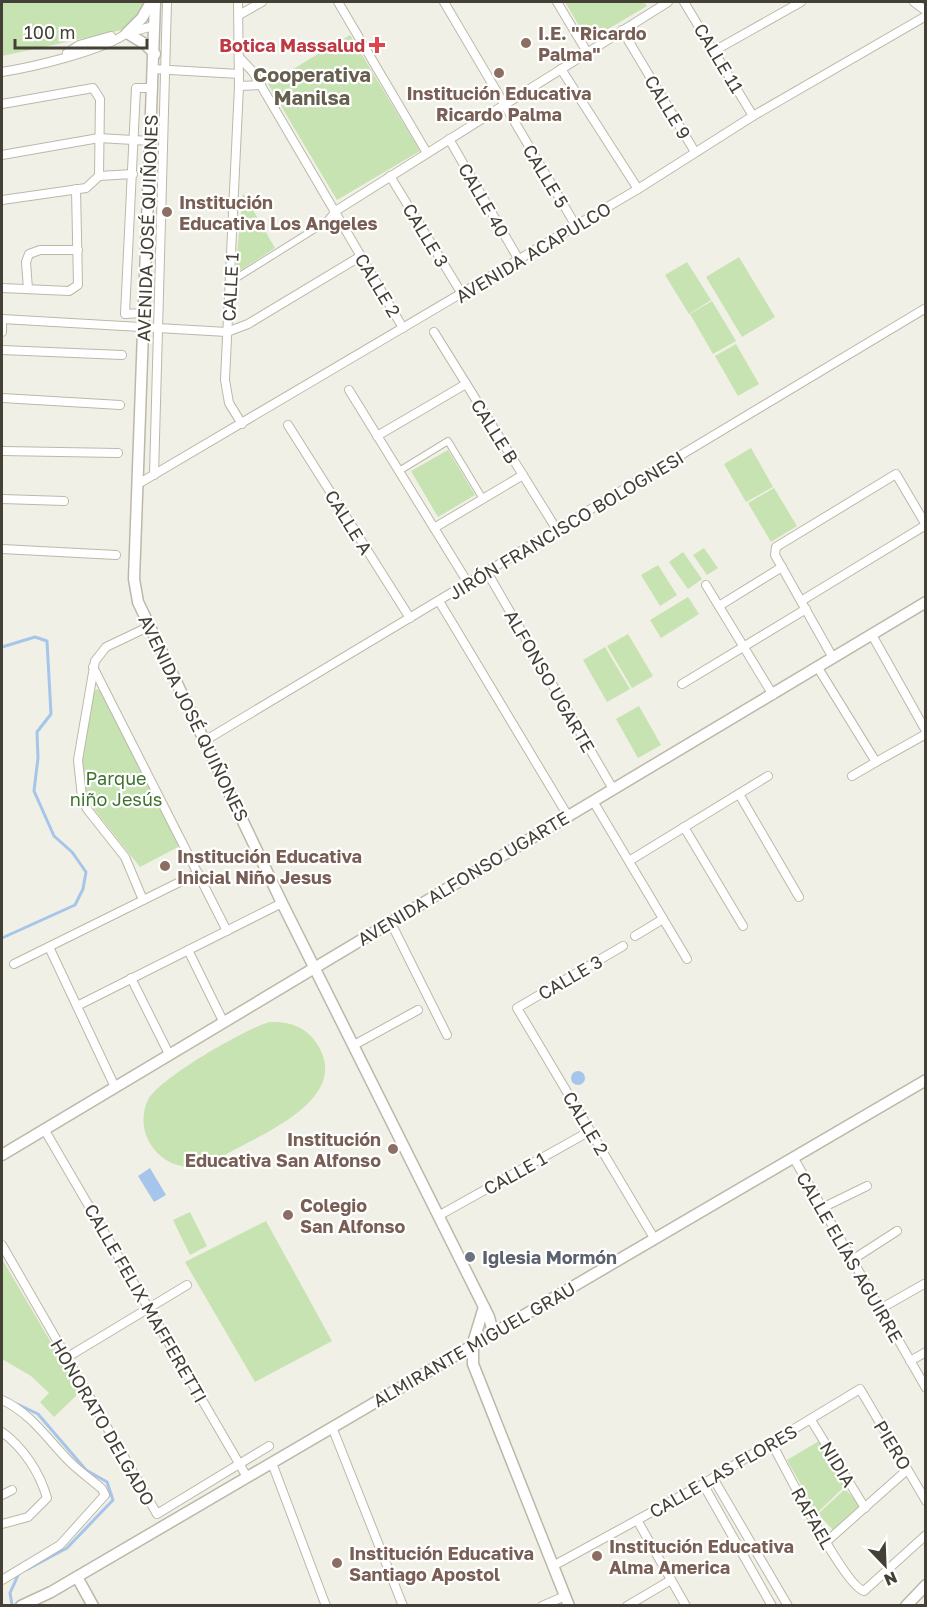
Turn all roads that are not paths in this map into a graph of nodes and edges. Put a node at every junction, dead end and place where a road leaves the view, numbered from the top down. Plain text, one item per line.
1 (153, 2) edge
2 (167, 2) edge
3 (238, 2) edge
4 (262, 2) edge
5 (338, 2) edge
6 (444, 2) edge
7 (557, 2) edge
8 (668, 2) edge
9 (684, 2) edge
10 (801, 2) edge
11 (914, 2) edge
12 (654, 5) edge
13 (926, 11) edge
14 (239, 15) junction
15 (926, 16) edge
16 (154, 26) junction
17 (622, 30) junction
18 (127, 33) junction
19 (714, 51) junction
20 (587, 52) junction
21 (155, 54) junction
22 (239, 57) junction
23 (153, 69) junction
24 (561, 69) junction
25 (167, 70) junction
26 (2, 72) edge
27 (239, 74) junction
28 (261, 85) junction
29 (239, 86) junction
30 (153, 88) junction
31 (2, 104) edge
32 (504, 105) junction
33 (753, 116) junction
34 (99, 138) junction
35 (449, 139) junction
36 (134, 140) junction
37 (150, 141) junction
38 (695, 152) junction
39 (427, 153) junction
40 (2, 155) edge
41 (133, 174) junction
42 (99, 176) junction
43 (390, 176) junction
44 (132, 188) junction
45 (76, 189) junction
46 (638, 189) junction
47 (148, 190) junction
48 (2, 200) edge
49 (334, 212) junction
50 (576, 226) junction
51 (78, 250) junction
52 (361, 256) junction
53 (519, 260) junction
54 (230, 282) junction
55 (2, 288) edge
56 (28, 289) junction
57 (462, 294) junction
58 (926, 308) edge
59 (143, 313) junction
60 (2, 319) edge
61 (143, 325) junction
62 (160, 327) junction
63 (403, 328) junction
64 (2, 332) edge
65 (227, 332) junction
66 (434, 332) dead end
67 (2, 350) edge
68 (122, 355) dead end
69 (466, 384) junction
70 (349, 390) dead end
71 (2, 398) edge
72 (120, 405) dead end
73 (242, 424) junction
74 (288, 425) dead end
75 (377, 436) junction
76 (2, 451) edge
77 (118, 453) dead end
78 (399, 471) junction
79 (154, 475) junction
80 (523, 475) junction
81 (138, 484) junction
82 (2, 499) edge
83 (483, 499) junction
84 (64, 501) dead end
85 (926, 525) edge
86 (434, 528) junction
87 (557, 530) junction
88 (2, 549) edge
89 (116, 555) dead end
90 (782, 567) junction
91 (487, 572) junction
92 (468, 583) junction
93 (706, 585) dead end
94 (439, 601) junction
95 (801, 601) junction
96 (925, 603) edge
97 (718, 606) junction
98 (806, 609) junction
99 (410, 618) junction
100 (148, 627) junction
101 (872, 635) junction
102 (743, 646) junction
103 (833, 658) junction
104 (93, 667) junction
105 (818, 668) junction
106 (681, 684) dead end
107 (773, 695) junction
108 (926, 732) edge
109 (206, 741) junction
110 (876, 762) junction
111 (768, 776) dead end
112 (852, 776) dead end
113 (613, 789) junction
114 (738, 794) junction
115 (593, 801) junction
116 (568, 816) junction
117 (684, 827) junction
118 (628, 861) junction
119 (198, 873) junction
120 (800, 897) dead end
121 (143, 900) junction
122 (282, 903) junction
123 (663, 919) junction
124 (390, 921) junction
125 (742, 926) dead end
126 (227, 930) junction
127 (635, 936) dead end
128 (623, 946) dead end
129 (49, 947) junction
130 (188, 950) junction
131 (687, 959) dead end
132 (14, 964) dead end
133 (314, 966) junction
134 (131, 978) junction
135 (76, 1006) junction
136 (518, 1008) joint
137 (418, 1010) dead end
138 (223, 1021) junction
139 (447, 1035) dead end
140 (354, 1045) junction
141 (168, 1054) junction
142 (926, 1080) edge
143 (115, 1087) junction
144 (44, 1129) junction
145 (590, 1131) junction
146 (2, 1155) edge
147 (793, 1157) junction
148 (867, 1186) dead end
149 (822, 1208) junction
150 (440, 1215) junction
151 (897, 1231) dead end
152 (654, 1238) junction
153 (3, 1250) edge
154 (852, 1260) junction
155 (924, 1284) edge
156 (187, 1285) dead end
157 (148, 1307) junction
158 (484, 1307) junction
159 (880, 1309) junction
160 (493, 1332) junction
161 (473, 1343) junction
162 (926, 1352) edge
163 (66, 1358) junction
164 (910, 1361) junction
165 (926, 1388) edge
166 (860, 1389) joint
167 (2, 1400) edge
168 (811, 1420) junction
169 (332, 1427) junction
170 (2, 1432) edge
171 (772, 1444) junction
172 (269, 1446) dead end
173 (272, 1463) junction
174 (239, 1464) junction
175 (908, 1470) junction
176 (247, 1478) junction
177 (713, 1478) junction
178 (703, 1484) junction
179 (12, 1490) dead end
180 (2, 1495) edge
181 (926, 1501) edge
182 (865, 1508) junction
183 (637, 1520) junction
184 (2, 1524) edge
185 (926, 1535) edge
186 (826, 1542) junction
187 (553, 1566) junction
188 (77, 1577) junction
189 (2, 1580) edge
190 (671, 1580) junction
191 (926, 1585) edge
192 (567, 1600) edge
193 (21, 1605) edge
194 (93, 1605) edge
195 (326, 1605) edge
196 (403, 1605) edge
197 (542, 1605) edge
198 (627, 1605) edge
199 (686, 1605) edge
200 (772, 1605) edge
201 (788, 1605) edge
202 (906, 1605) edge

1 - 16 street, AVENIDA JOSÉ QUIÑONES
1 - 18 street
2 - 25 street
3 - 14 street, CALLE 1
4 - 14 street
5 - 39 street
6 - 32 street, CALLE 5
7 - 20 street
8 - 12 street
9 - 19 street, CALLE 11
10 - 19 street
11 - 13 street
12 - 17 street
14 - 22 street, CALLE 1
15 - 33 street, AVENIDA ACAPULCO
16 - 18 street
16 - 21 street, AVENIDA JOSÉ QUIÑONES
17 - 20 street
17 - 38 street, CALLE 9
18 - 21 street
18 - 26 street
19 - 33 street, CALLE 11
20 - 24 street
21 - 23 street, AVENIDA JOSÉ QUIÑONES
22 - 27 street, CALLE 1
22 - 28 street, CALLE 2
23 - 25 street
23 - 30 street, AVENIDA JOSÉ QUIÑONES
24 - 32 street
24 - 46 street
25 - 27 street
25 - 62 street
27 - 29 street, CALLE 1
28 - 29 street
28 - 49 street, CALLE 2
29 - 54 street, CALLE 1
30 - 36 street
30 - 37 street, AVENIDA JOSÉ QUIÑONES
31 - 34 street
32 - 35 street
32 - 50 street, CALLE 5
33 - 38 street, AVENIDA ACAPULCO
34 - 36 street
34 - 40 street
34 - 42 street
35 - 39 street
35 - 53 street, CALLE 40
36 - 37 street
36 - 41 street
37 - 47 street, AVENIDA JOSÉ QUIÑONES
38 - 46 street, AVENIDA ACAPULCO
39 - 43 street
41 - 42 street
41 - 44 street
42 - 45 street
43 - 49 street
43 - 57 street, CALLE 3
44 - 47 street
44 - 59 street
45 - 48 street
45 - 51 street
46 - 50 street, AVENIDA ACAPULCO
47 - 59 street, AVENIDA JOSÉ QUIÑONES
49 - 52 street, CALLE 2
49 - 54 street
50 - 53 street, AVENIDA ACAPULCO
51 - 56 street
51 - 56 street
52 - 63 street, CALLE 2
52 - 65 street
53 - 57 street, AVENIDA ACAPULCO
54 - 65 street, CALLE 1
55 - 56 street
57 - 63 street, AVENIDA ACAPULCO
58 - 87 street, JIRÓN FRANCISCO BOLOGNESI
59 - 61 street, AVENIDA JOSÉ QUIÑONES
60 - 61 street
60 - 64 street
61 - 62 street
61 - 81 street, AVENIDA JOSÉ QUIÑONES
62 - 65 street
62 - 79 street
63 - 73 street, AVENIDA ACAPULCO
65 - 73 street, CALLE 1
66 - 69 street, CALLE B
67 - 68 street
69 - 75 street
69 - 80 street, CALLE B
70 - 75 street
71 - 72 street
73 - 79 street, AVENIDA ACAPULCO
74 - 99 street, CALLE A
75 - 78 street
76 - 77 street
78 - 83 street
78 - 86 street
79 - 81 street, AVENIDA ACAPULCO
80 - 83 street
80 - 87 street, CALLE B
81 - 100 street, AVENIDA JOSÉ QUIÑONES
82 - 84 street
83 - 86 street
85 - 90 street
85 - 95 street
86 - 92 street
87 - 91 street, JIRÓN FRANCISCO BOLOGNESI
88 - 89 street
90 - 95 street
90 - 97 street
91 - 92 street, JIRÓN FRANCISCO BOLOGNESI
91 - 113 street, ALFONSO UGARTE
92 - 94 street, JIRÓN FRANCISCO BOLOGNESI
93 - 97 street
94 - 99 street, JIRÓN FRANCISCO BOLOGNESI
94 - 116 street
95 - 98 street
96 - 101 street, AVENIDA ALFONSO UGARTE
97 - 102 street
98 - 102 street
98 - 103 street
99 - 109 street, JIRÓN FRANCISCO BOLOGNESI
100 - 104 street
100 - 109 street, AVENIDA JOSÉ QUIÑONES
101 - 103 street, AVENIDA ALFONSO UGARTE
101 - 108 street
102 - 106 street
102 - 107 street
103 - 105 street, AVENIDA ALFONSO UGARTE
104 - 119 street
104 - 121 street
105 - 107 street, AVENIDA ALFONSO UGARTE
105 - 110 street
107 - 113 street, AVENIDA ALFONSO UGARTE
108 - 110 street
109 - 122 street, AVENIDA JOSÉ QUIÑONES
110 - 112 street
111 - 114 street
113 - 115 street, AVENIDA ALFONSO UGARTE
114 - 117 street
114 - 120 street
115 - 116 street, AVENIDA ALFONSO UGARTE
115 - 118 street
116 - 124 street, AVENIDA ALFONSO UGARTE
117 - 118 street
117 - 125 street
118 - 123 street
119 - 121 street
119 - 126 street
121 - 129 street
122 - 126 street
122 - 133 street, AVENIDA JOSÉ QUIÑONES
123 - 127 street
123 - 131 street
124 - 133 street, AVENIDA ALFONSO UGARTE
124 - 139 street
126 - 130 street
128 - 136 street, CALLE 3
129 - 132 street
129 - 135 street
130 - 134 street
130 - 138 street
133 - 138 street, AVENIDA ALFONSO UGARTE
133 - 140 street, AVENIDA JOSÉ QUIÑONES
134 - 135 street
134 - 141 street
135 - 143 street
136 - 145 street, CALLE 2
137 - 140 street
138 - 141 street, AVENIDA ALFONSO UGARTE
140 - 150 street, AVENIDA JOSÉ QUIÑONES
141 - 143 street, AVENIDA ALFONSO UGARTE
142 - 147 street, ALMIRANTE MIGUEL GRAU
143 - 144 street, AVENIDA ALFONSO UGARTE
144 - 146 street, AVENIDA ALFONSO UGARTE
144 - 157 street, CALLE FELIX MAFFERETTI
145 - 150 street, CALLE 1
145 - 152 street, CALLE 2
147 - 149 street, CALLE ELÍAS AGUIRRE
147 - 152 street, ALMIRANTE MIGUEL GRAU
148 - 149 street
149 - 154 street, CALLE ELÍAS AGUIRRE
150 - 158 street, AVENIDA JOSÉ QUIÑONES
151 - 154 street
152 - 160 street, ALMIRANTE MIGUEL GRAU
153 - 163 street, HONORATO DELGADO
154 - 159 street, CALLE ELÍAS AGUIRRE
155 - 159 street
156 - 157 street
157 - 163 street
157 - 174 street, CALLE FELIX MAFFERETTI
158 - 160 street, AVENIDA JOSÉ QUIÑONES
158 - 161 street
159 - 164 street, CALLE ELÍAS AGUIRRE
160 - 161 street, ALMIRANTE MIGUEL GRAU
161 - 169 street, ALMIRANTE MIGUEL GRAU
161 - 187 street
162 - 164 street
163 - 174 street, HONORATO DELGADO
164 - 165 street, CALLE ELÍAS AGUIRRE
166 - 168 street, CALLE LAS FLORES
166 - 175 street, PIERO
167 - 189 street
168 - 171 street, CALLE LAS FLORES
168 - 182 street, NIDIA
169 - 173 street, ALMIRANTE MIGUEL GRAU
169 - 196 street
170 - 184 street
171 - 177 street, CALLE LAS FLORES
171 - 186 street, RAFAEL
172 - 174 street, HONORATO DELGADO
173 - 176 street, ALMIRANTE MIGUEL GRAU
173 - 195 street
174 - 176 street, CALLE FELIX MAFFERETTI
175 - 181 street, PIERO
175 - 182 street
176 - 188 street, ALMIRANTE MIGUEL GRAU
177 - 178 street, CALLE LAS FLORES
177 - 201 street
178 - 183 street, CALLE LAS FLORES
178 - 200 street
179 - 180 street
182 - 186 street
183 - 187 street, CALLE LAS FLORES
183 - 190 street
185 - 186 street, RAFAEL
187 - 192 street
188 - 193 street, ALMIRANTE MIGUEL GRAU
188 - 194 street
190 - 198 street
190 - 199 street
191 - 202 street
192 - 197 street

